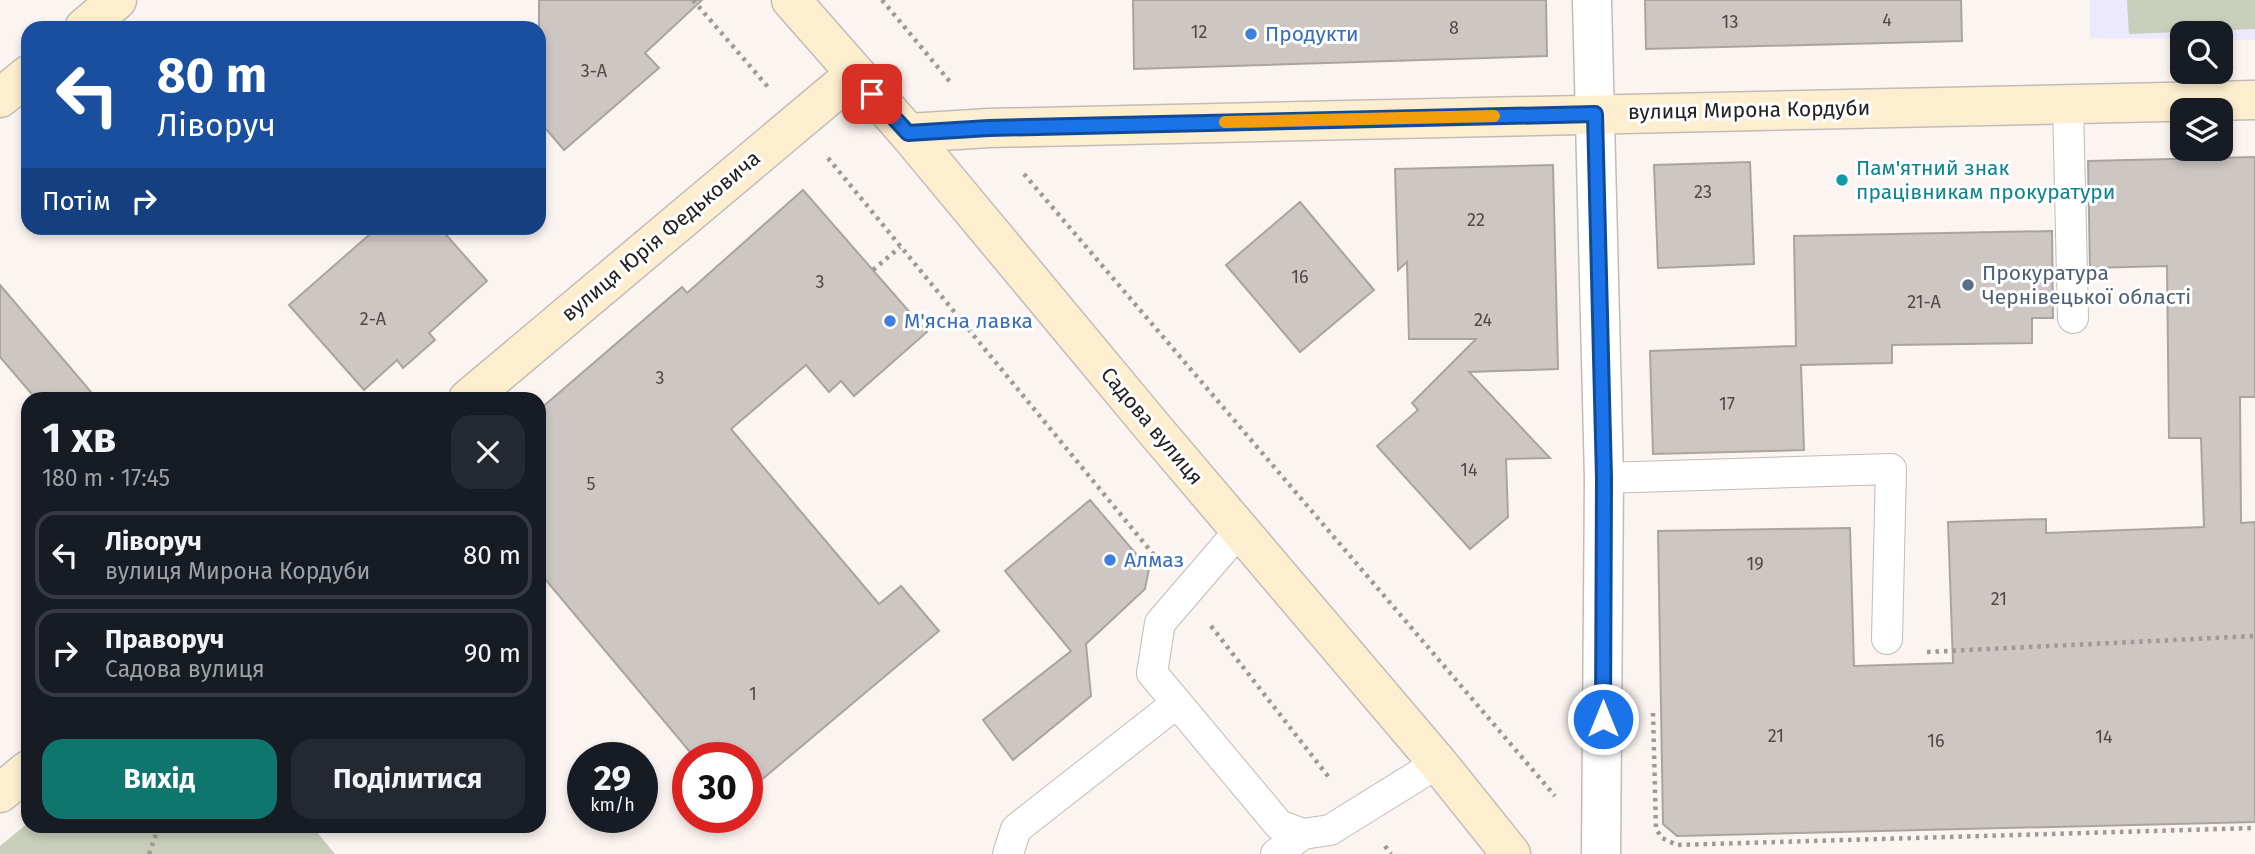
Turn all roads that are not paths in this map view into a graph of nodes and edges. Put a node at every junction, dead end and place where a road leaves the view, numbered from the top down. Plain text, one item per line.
1 (117, 0) edge
2 (791, 0) edge
3 (1592, 0) edge
4 (92, 21) edge
5 (855, 74) junction
6 (21, 81) edge
7 (0, 98) edge
8 (2255, 100) edge
9 (2068, 104) junction
10 (1595, 114) junction
11 (908, 133) junction
12 (2073, 318) dead end
13 (476, 392) edge
14 (1604, 478) junction
15 (1240, 530) junction
16 (1887, 639) road end
17 (1177, 703) junction
18 (1438, 763) junction
19 (1303, 834) junction
20 (1602, 853) edge
21 (1009, 854) edge
22 (1276, 854) edge
23 (1511, 854) edge

1 - 4 street
2 - 5 street, Садова вулиця
3 - 10 street
5 - 11 street, Садова вулиця
5 - 13 street, вулиця Юрія Федьковича
6 - 7 street
8 - 9 street, вулиця Мирона Кордуби
9 - 10 street, вулиця Мирона Кордуби
9 - 12 lane
10 - 11 street, вулиця Мирона Кордуби
10 - 14 street
11 - 15 street, Садова вулиця
14 - 16 lane
14 - 20 street
15 - 17 lane
15 - 18 street, Садова вулиця
17 - 19 lane
17 - 21 lane
18 - 19 lane
18 - 23 street, Садова вулиця
19 - 22 lane

